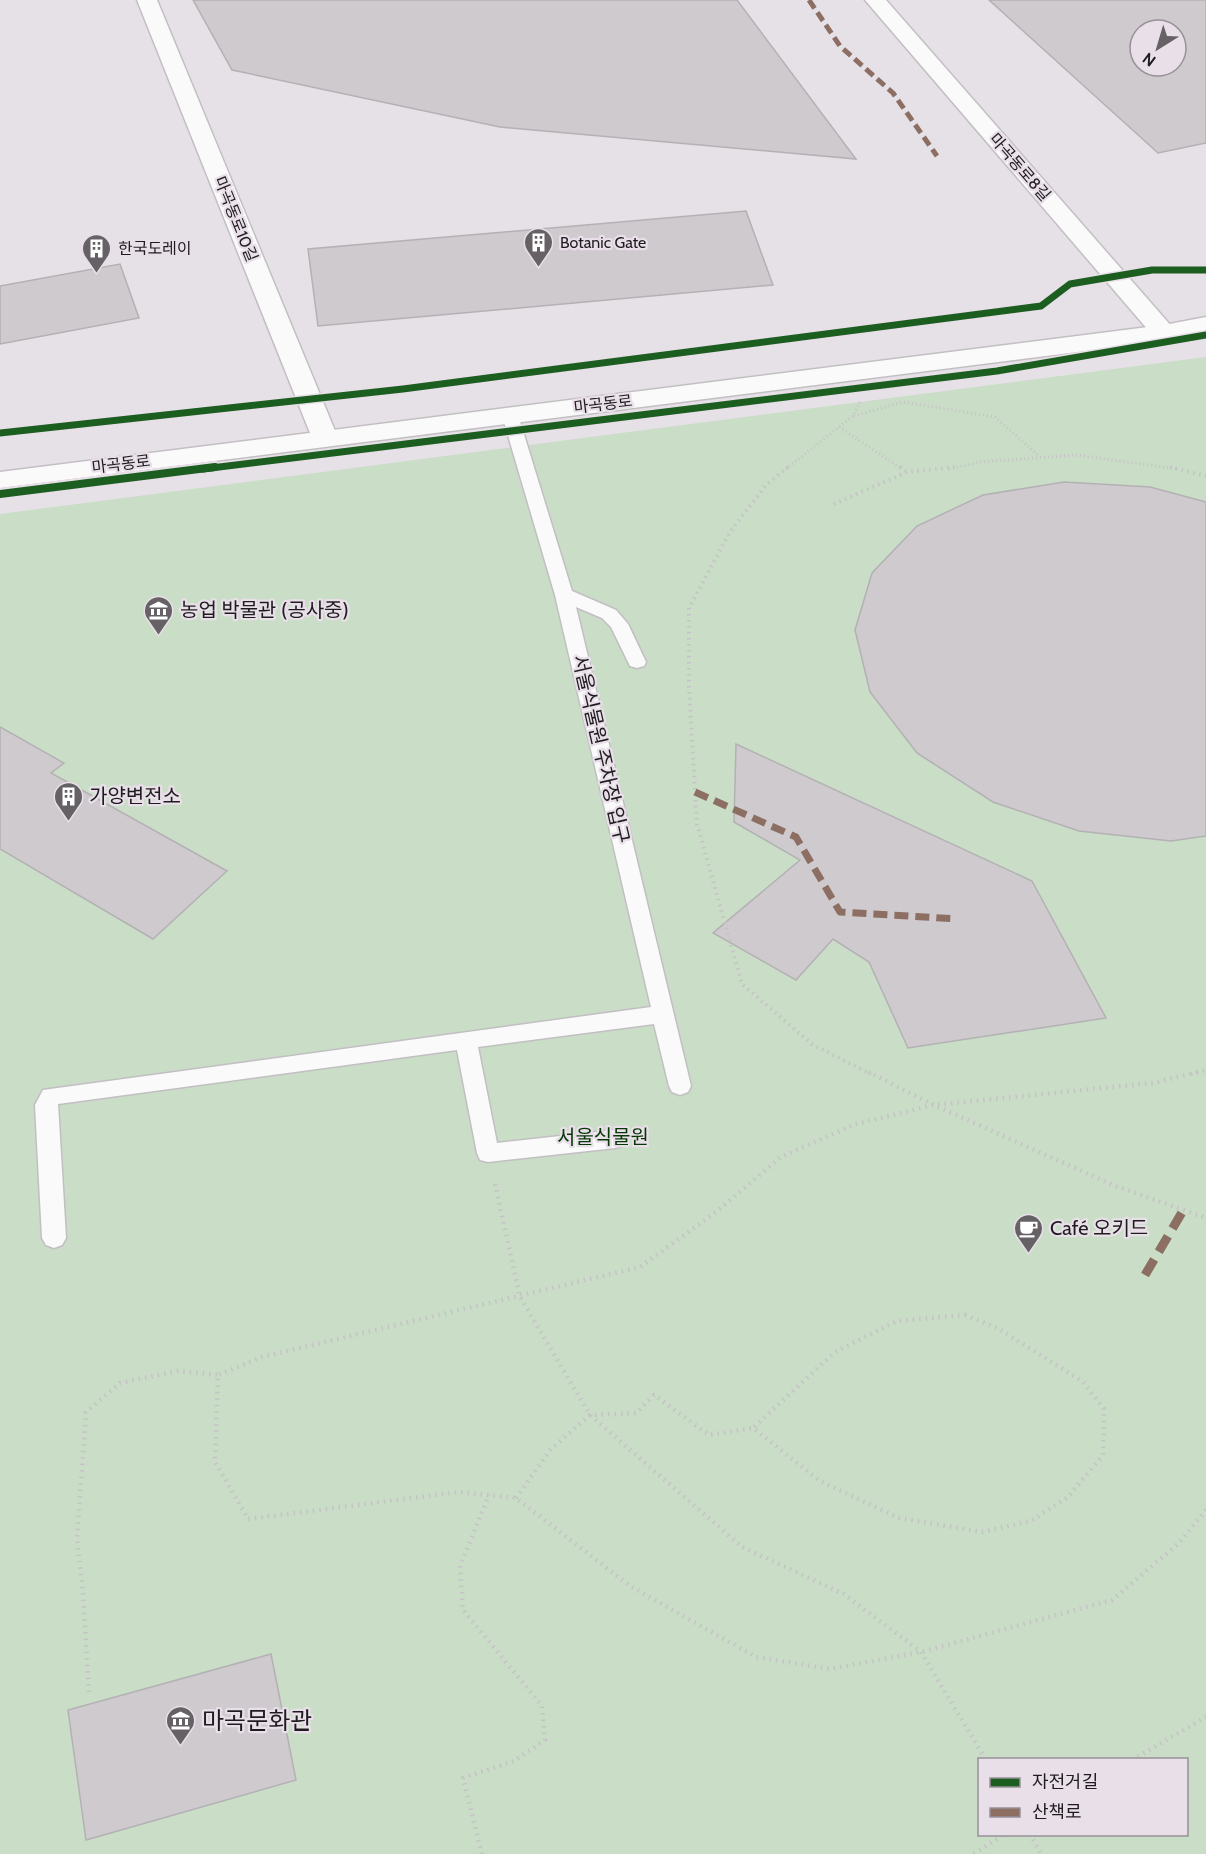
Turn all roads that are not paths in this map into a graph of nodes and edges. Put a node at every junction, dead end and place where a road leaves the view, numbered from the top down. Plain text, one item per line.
1 (147, 0) edge
2 (875, 0) edge
3 (1206, 325) edge
4 (1164, 333) junction
5 (510, 415) junction
6 (325, 438) junction
7 (0, 480) edge
8 (564, 595) junction
9 (637, 662) dead end
10 (664, 1014) junction
11 (466, 1040) junction
12 (680, 1086) dead end
13 (615, 1139) dead end
14 (54, 1238) dead end

1 - 6 street, 마곡동로10길
2 - 4 street, 마곡동로8길
3 - 4 street, 마곡동로
4 - 5 street, 마곡동로
5 - 6 street, 마곡동로
5 - 8 lane, 서울식물원 주차장 입구
6 - 7 street, 마곡동로
8 - 9 lane
8 - 10 lane, 서울식물원 주차장 입구
10 - 11 lane
10 - 12 lane, 서울식물원 주차장 입구
11 - 13 lane
11 - 14 lane

